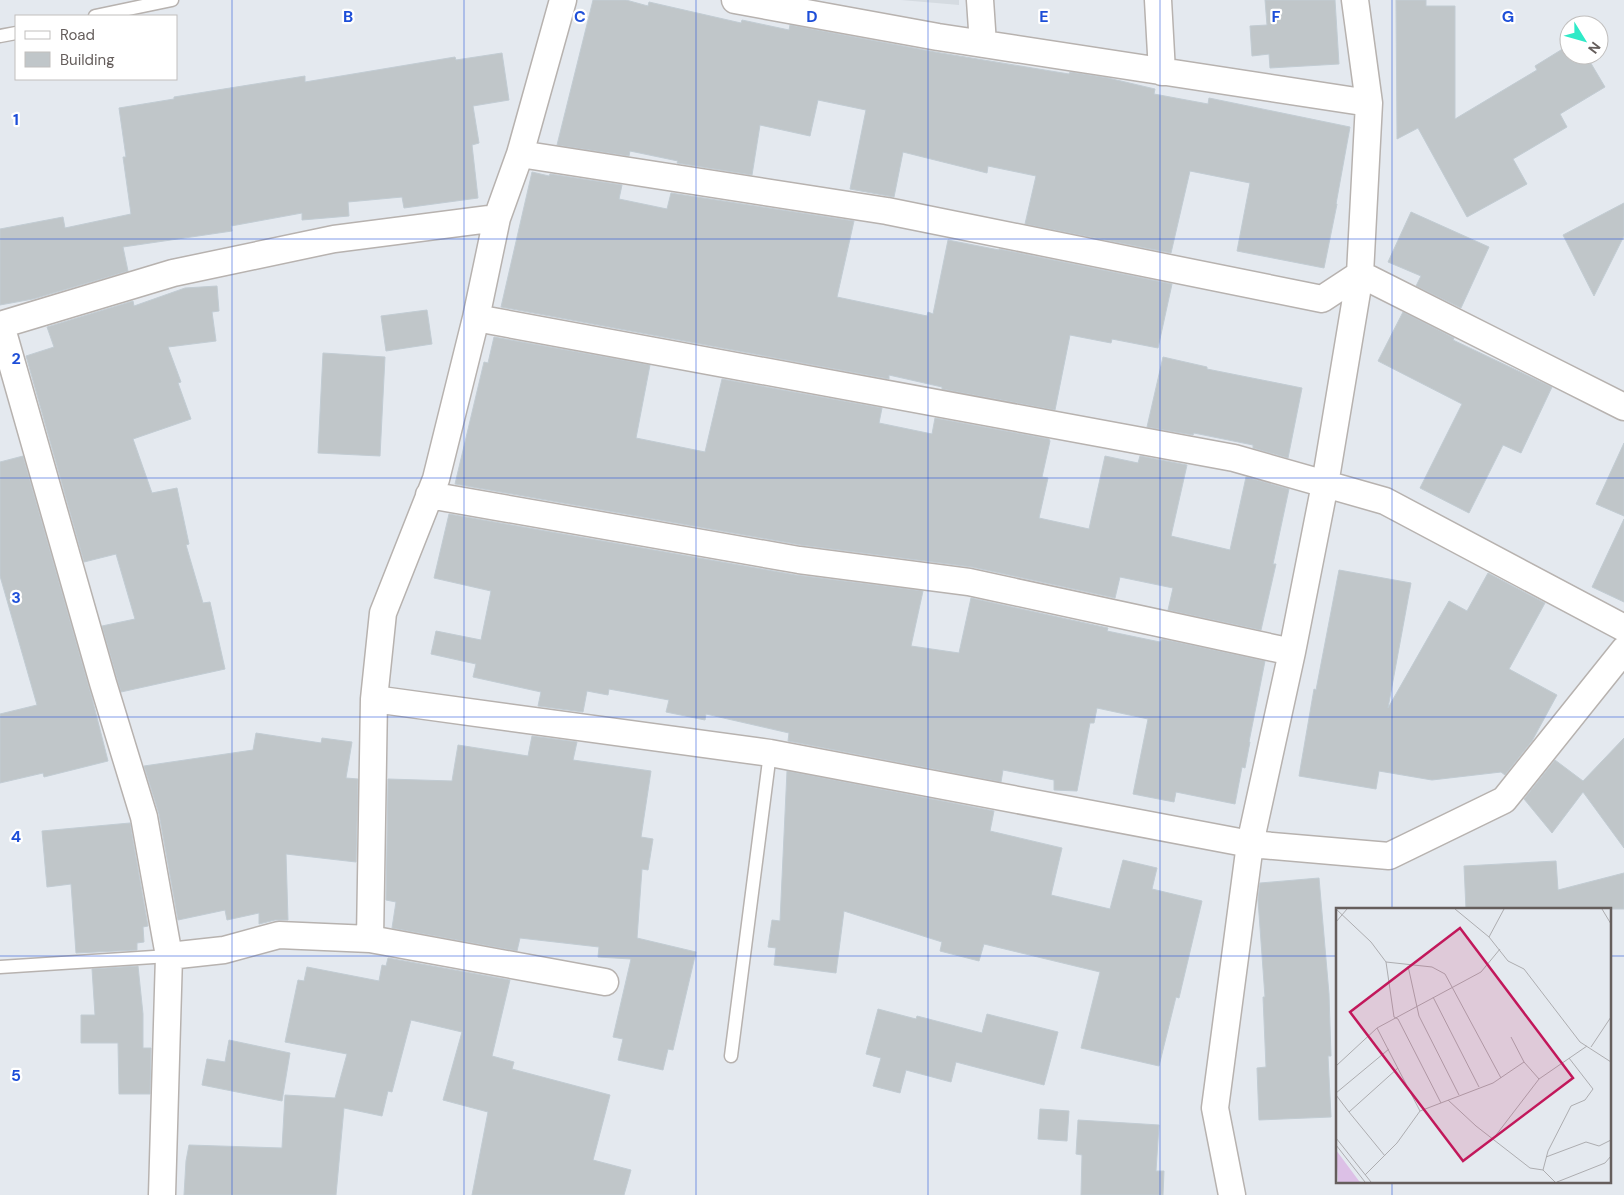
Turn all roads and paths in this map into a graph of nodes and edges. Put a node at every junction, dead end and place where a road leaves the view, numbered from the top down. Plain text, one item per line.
1 (172, 0) edge
2 (563, 0) edge
3 (735, 0) edge
4 (980, 0) edge
5 (1158, 0) edge
6 (1355, 0) edge
7 (100, 15) edge
8 (15, 33) edge
9 (0, 36) edge
10 (984, 44) junction
11 (1162, 72) junction
12 (1369, 103) junction
13 (520, 154) junction
14 (497, 218) junction
15 (1360, 274) junction
16 (476, 318) junction
17 (0, 325) edge
18 (1624, 407) edge
19 (1325, 484) junction
20 (429, 495) junction
21 (1624, 628) edge
22 (1624, 650) edge
23 (1292, 652) junction
24 (374, 699) junction
25 (770, 753) junction
26 (1250, 844) junction
27 (370, 939) junction
28 (169, 956) junction
29 (0, 967) edge
30 (605, 982) dead end
31 (731, 1056) dead end
32 (162, 1195) edge
33 (1232, 1195) edge

1 - 7 lane
2 - 13 street
3 - 10 street
4 - 10 street
5 - 11 street
6 - 12 street
8 - 9 lane
10 - 11 street
11 - 12 street
12 - 15 street
13 - 14 street
13 - 15 street
14 - 16 street
14 - 17 street
15 - 18 street
15 - 19 street
16 - 19 street
16 - 20 street
17 - 28 street
19 - 21 street
19 - 23 street
20 - 23 street
20 - 24 street
22 - 26 street
23 - 26 street
24 - 25 street
24 - 27 street
25 - 26 street
25 - 31 lane
26 - 33 street
27 - 28 street
27 - 30 street
28 - 29 lane
28 - 32 street

